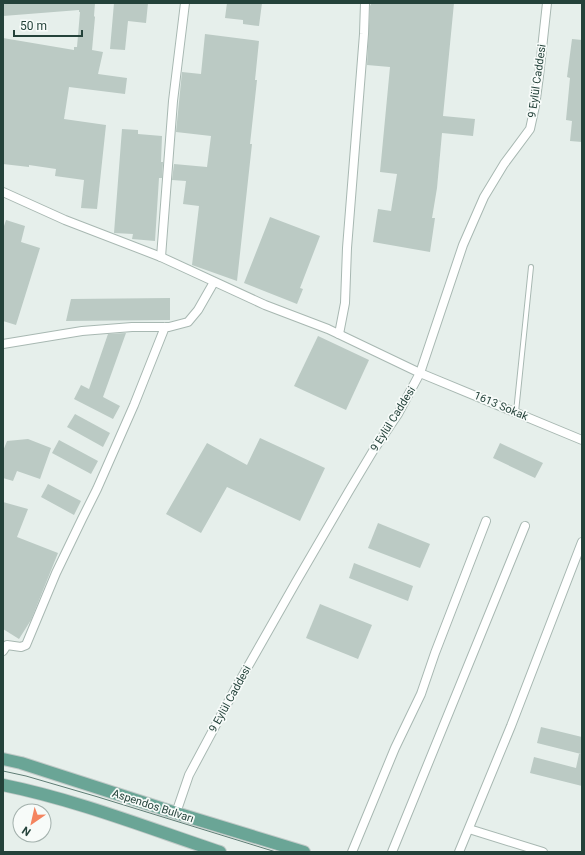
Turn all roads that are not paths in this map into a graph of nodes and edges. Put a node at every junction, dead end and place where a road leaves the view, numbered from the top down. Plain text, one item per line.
1 (185, 3) edge
2 (365, 3) edge
3 (546, 3) edge
4 (3, 192) edge
5 (161, 257) junction
6 (530, 266) dead end
7 (214, 282) junction
8 (165, 327) junction
9 (339, 334) junction
10 (3, 344) edge
11 (420, 373) junction
12 (516, 412) junction
13 (582, 440) edge
14 (486, 521) dead end
15 (525, 526) dead end
16 (582, 542) edge
17 (3, 651) edge
18 (3, 760) edge
19 (3, 785) edge
20 (176, 813) junction
21 (469, 829) junction
22 (220, 852) edge
23 (304, 852) edge
24 (352, 852) edge
25 (392, 852) edge
26 (460, 852) edge
27 (543, 852) edge

1 - 5 street
2 - 9 street
3 - 11 street, 9 Eylül Caddesi
4 - 5 street, 1613 Sokak
5 - 7 street, 1613 Sokak
6 - 12 lane
7 - 8 street
7 - 9 street, 1613 Sokak
8 - 10 street
8 - 17 street
9 - 11 street, 1613 Sokak
11 - 12 street, 1613 Sokak
11 - 20 street, 9 Eylül Caddesi
12 - 13 street, 1613 Sokak
14 - 24 street
15 - 25 street
16 - 21 street
18 - 20 main road, Aspendos Bulvarı
19 - 22 main road, Aspendos Bulvarı
20 - 23 main road, Aspendos Bulvarı
21 - 26 street
21 - 27 street

